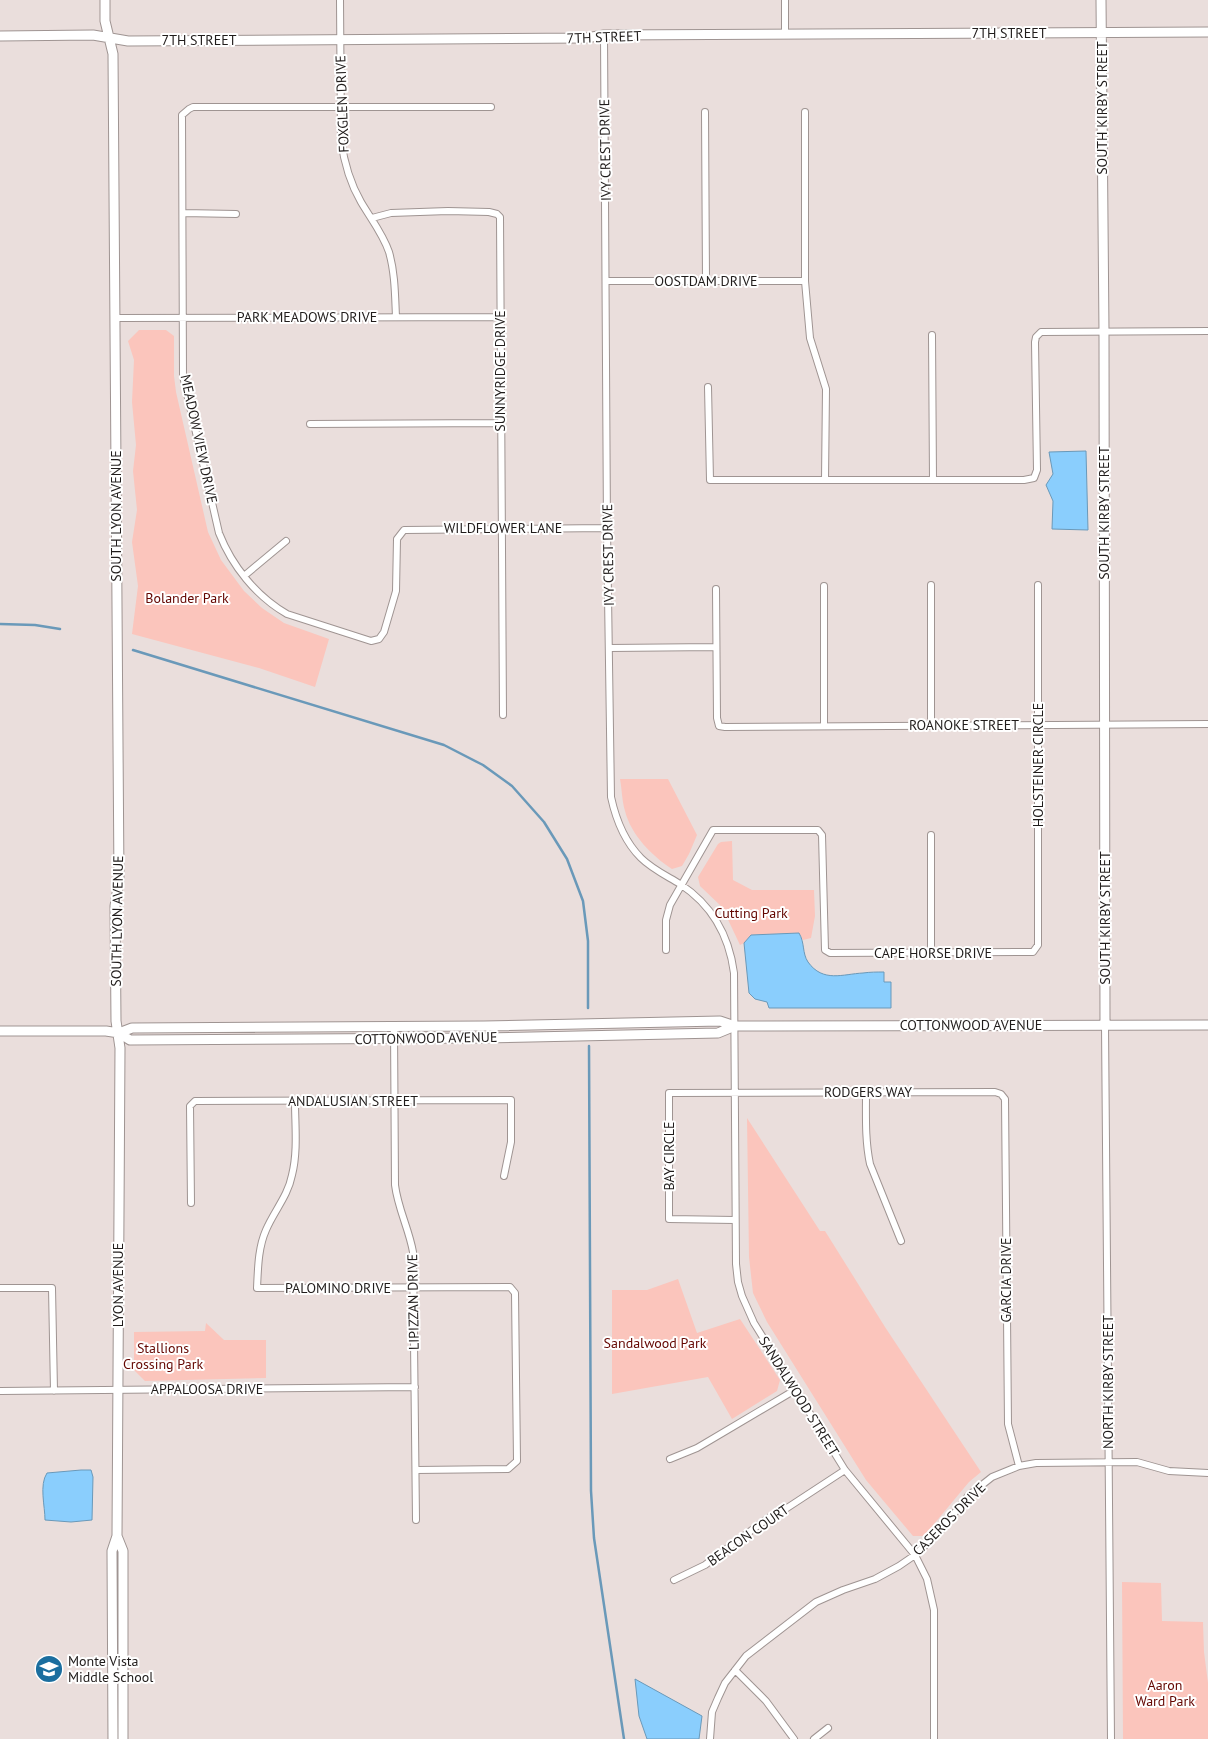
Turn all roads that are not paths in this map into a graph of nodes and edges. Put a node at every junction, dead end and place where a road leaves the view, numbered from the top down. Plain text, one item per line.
1 (105, 0) edge
2 (340, 0) edge
3 (785, 0) edge
4 (1102, 0) edge
5 (1102, 32) junction
6 (1208, 32) edge
7 (785, 34) junction
8 (604, 35) junction
9 (0, 36) edge
10 (109, 38) junction
11 (340, 39) junction
12 (341, 107) junction
13 (491, 107) dead end
14 (705, 112) dead end
15 (805, 112) dead end
16 (183, 213) junction
17 (236, 214) dead end
18 (372, 218) junction
19 (805, 280) junction
20 (607, 281) junction
21 (706, 281) junction
22 (396, 317) junction
23 (500, 317) junction
24 (115, 318) junction
25 (183, 318) junction
26 (1208, 331) edge
27 (1104, 332) junction
28 (932, 335) dead end
29 (708, 387) dead end
30 (310, 424) dead end
31 (500, 424) junction
32 (825, 480) junction
33 (933, 480) junction
34 (501, 528) junction
35 (607, 528) junction
36 (286, 541) dead end
37 (244, 576) junction
38 (931, 585) dead end
39 (1038, 585) dead end
40 (824, 586) dead end
41 (716, 589) dead end
42 (379, 639) joint
43 (716, 647) junction
44 (608, 648) junction
45 (503, 715) dead end
46 (1208, 724) edge
47 (1039, 725) junction
48 (1105, 725) junction
49 (824, 726) junction
50 (931, 726) junction
51 (931, 835) dead end
52 (681, 885) junction
53 (1038, 945) joint
54 (666, 950) dead end
55 (931, 954) junction
56 (1105, 1025) junction
57 (735, 1026) junction
58 (1208, 1026) edge
59 (394, 1027) junction
60 (0, 1031) edge
61 (118, 1033) junction
62 (394, 1038) junction
63 (866, 1092) junction
64 (735, 1093) junction
65 (1001, 1094) joint
66 (395, 1100) junction
67 (295, 1101) junction
68 (504, 1176) dead end
69 (191, 1203) dead end
70 (735, 1220) junction
71 (901, 1241) dead end
72 (414, 1287) junction
73 (0, 1288) edge
74 (415, 1387) junction
75 (54, 1390) junction
76 (118, 1390) junction
77 (795, 1390) junction
78 (0, 1391) edge
79 (670, 1459) dead end
80 (1109, 1463) junction
81 (1019, 1466) junction
82 (416, 1470) junction
83 (845, 1470) junction
84 (1208, 1473) edge
85 (416, 1520) dead end
86 (117, 1536) junction
87 (915, 1555) junction
88 (674, 1580) dead end
89 (735, 1670) junction
90 (828, 1728) dead end
91 (113, 1739) edge
92 (123, 1739) edge
93 (710, 1739) edge
94 (794, 1739) edge
95 (814, 1739) edge
96 (934, 1739) edge
97 (1111, 1739) edge

1 - 10 street, SOUTH LYON AVENUE
2 - 11 street, FOXGLEN DRIVE
3 - 7 street
4 - 5 street, SOUTH KIRBY STREET
5 - 6 street, 7TH STREET
5 - 7 street, 7TH STREET
5 - 27 street, SOUTH KIRBY STREET
7 - 8 street, 7TH STREET
8 - 11 street, 7TH STREET
8 - 20 street, IVY CREST DRIVE
9 - 10 street, 7TH STREET
10 - 11 street, 7TH STREET
10 - 24 street, SOUTH LYON AVENUE
11 - 12 street, FOXGLEN DRIVE
12 - 13 street
12 - 16 street, MEADOW VIEW DRIVE
12 - 18 street, FOXGLEN DRIVE
14 - 21 street
15 - 19 street
16 - 17 street
16 - 25 street, MEADOW VIEW DRIVE
18 - 22 street, FOXGLEN DRIVE
18 - 23 street, SUNNYRIDGE DRIVE
19 - 21 street, OOSTDAM DRIVE
19 - 32 street
20 - 21 street, OOSTDAM DRIVE
20 - 35 street, IVY CREST DRIVE
22 - 23 street, PARK MEADOWS DRIVE
22 - 25 street, PARK MEADOWS DRIVE
23 - 31 street, SUNNYRIDGE DRIVE
24 - 25 street, PARK MEADOWS DRIVE
24 - 61 street, SOUTH LYON AVENUE
25 - 37 street, MEADOW VIEW DRIVE
26 - 27 street
27 - 33 street
27 - 48 street, SOUTH KIRBY STREET
28 - 33 street
29 - 32 street
30 - 31 street
31 - 34 street, SUNNYRIDGE DRIVE
32 - 33 street
34 - 35 street, WILDFLOWER LANE
34 - 42 street, WILDFLOWER LANE
34 - 45 street, SUNNYRIDGE DRIVE
35 - 44 street, IVY CREST DRIVE
36 - 37 street
37 - 42 street, MEADOW VIEW DRIVE
38 - 50 street
39 - 47 street, HOLSTEINER CIRCLE
40 - 49 street
41 - 43 street
43 - 44 street
43 - 49 street, ROANOKE STREET
44 - 52 street, IVY CREST DRIVE
46 - 48 street, ROANOKE STREET
47 - 48 street, ROANOKE STREET
47 - 50 street, ROANOKE STREET
47 - 53 street, HOLSTEINER CIRCLE
48 - 56 street, SOUTH KIRBY STREET
49 - 50 street, ROANOKE STREET
51 - 55 street
52 - 54 street
52 - 55 street, CAPE HORSE DRIVE
52 - 57 street, IVY CREST DRIVE
53 - 55 street, CAPE HORSE DRIVE
56 - 57 street, COTTONWOOD AVENUE
56 - 58 street, COTTONWOOD AVENUE
56 - 80 street, NORTH KIRBY STREET
57 - 59 street, COTTONWOOD AVENUE
57 - 62 street, COTTONWOOD AVENUE
57 - 64 street, SANDALWOOD STREET
59 - 61 street, COTTONWOOD AVENUE
59 - 62 street, LIPIZZAN DRIVE
60 - 61 street, COTTONWOOD AVENUE
61 - 62 street, COTTONWOOD AVENUE
61 - 76 street, LYON AVENUE
62 - 66 street, LIPIZZAN DRIVE
63 - 64 street, RODGERS WAY
63 - 65 street, RODGERS WAY
63 - 71 street
64 - 70 street, SANDALWOOD STREET
64 - 70 street, BAY CIRCLE
65 - 81 street, GARCIA DRIVE
66 - 67 street, ANDALUSIAN STREET
66 - 68 street, ANDALUSIAN STREET
66 - 72 street, LIPIZZAN DRIVE
67 - 69 street, ANDALUSIAN STREET
67 - 72 street, PALOMINO DRIVE
70 - 77 street, SANDALWOOD STREET
72 - 74 street, LIPIZZAN DRIVE
72 - 82 street, PALOMINO DRIVE
73 - 75 street
74 - 76 street, APPALOOSA DRIVE
74 - 82 street, LIPIZZAN DRIVE
75 - 76 street, APPALOOSA DRIVE
75 - 78 street, APPALOOSA DRIVE
76 - 86 street, LYON AVENUE
77 - 79 street
77 - 83 street, SANDALWOOD STREET
80 - 81 street, CASEROS DRIVE
80 - 84 street, CASEROS DRIVE
80 - 97 street, NORTH KIRBY STREET
81 - 87 street, CASEROS DRIVE
82 - 85 street, LIPIZZAN DRIVE
83 - 87 street, SANDALWOOD STREET
83 - 88 street, BEACON COURT
86 - 91 street, LYON AVENUE
86 - 92 street, LYON AVENUE
87 - 89 street, CASEROS DRIVE
87 - 96 street, SANDALWOOD STREET
89 - 93 street, CASEROS DRIVE
89 - 94 street
90 - 95 street

